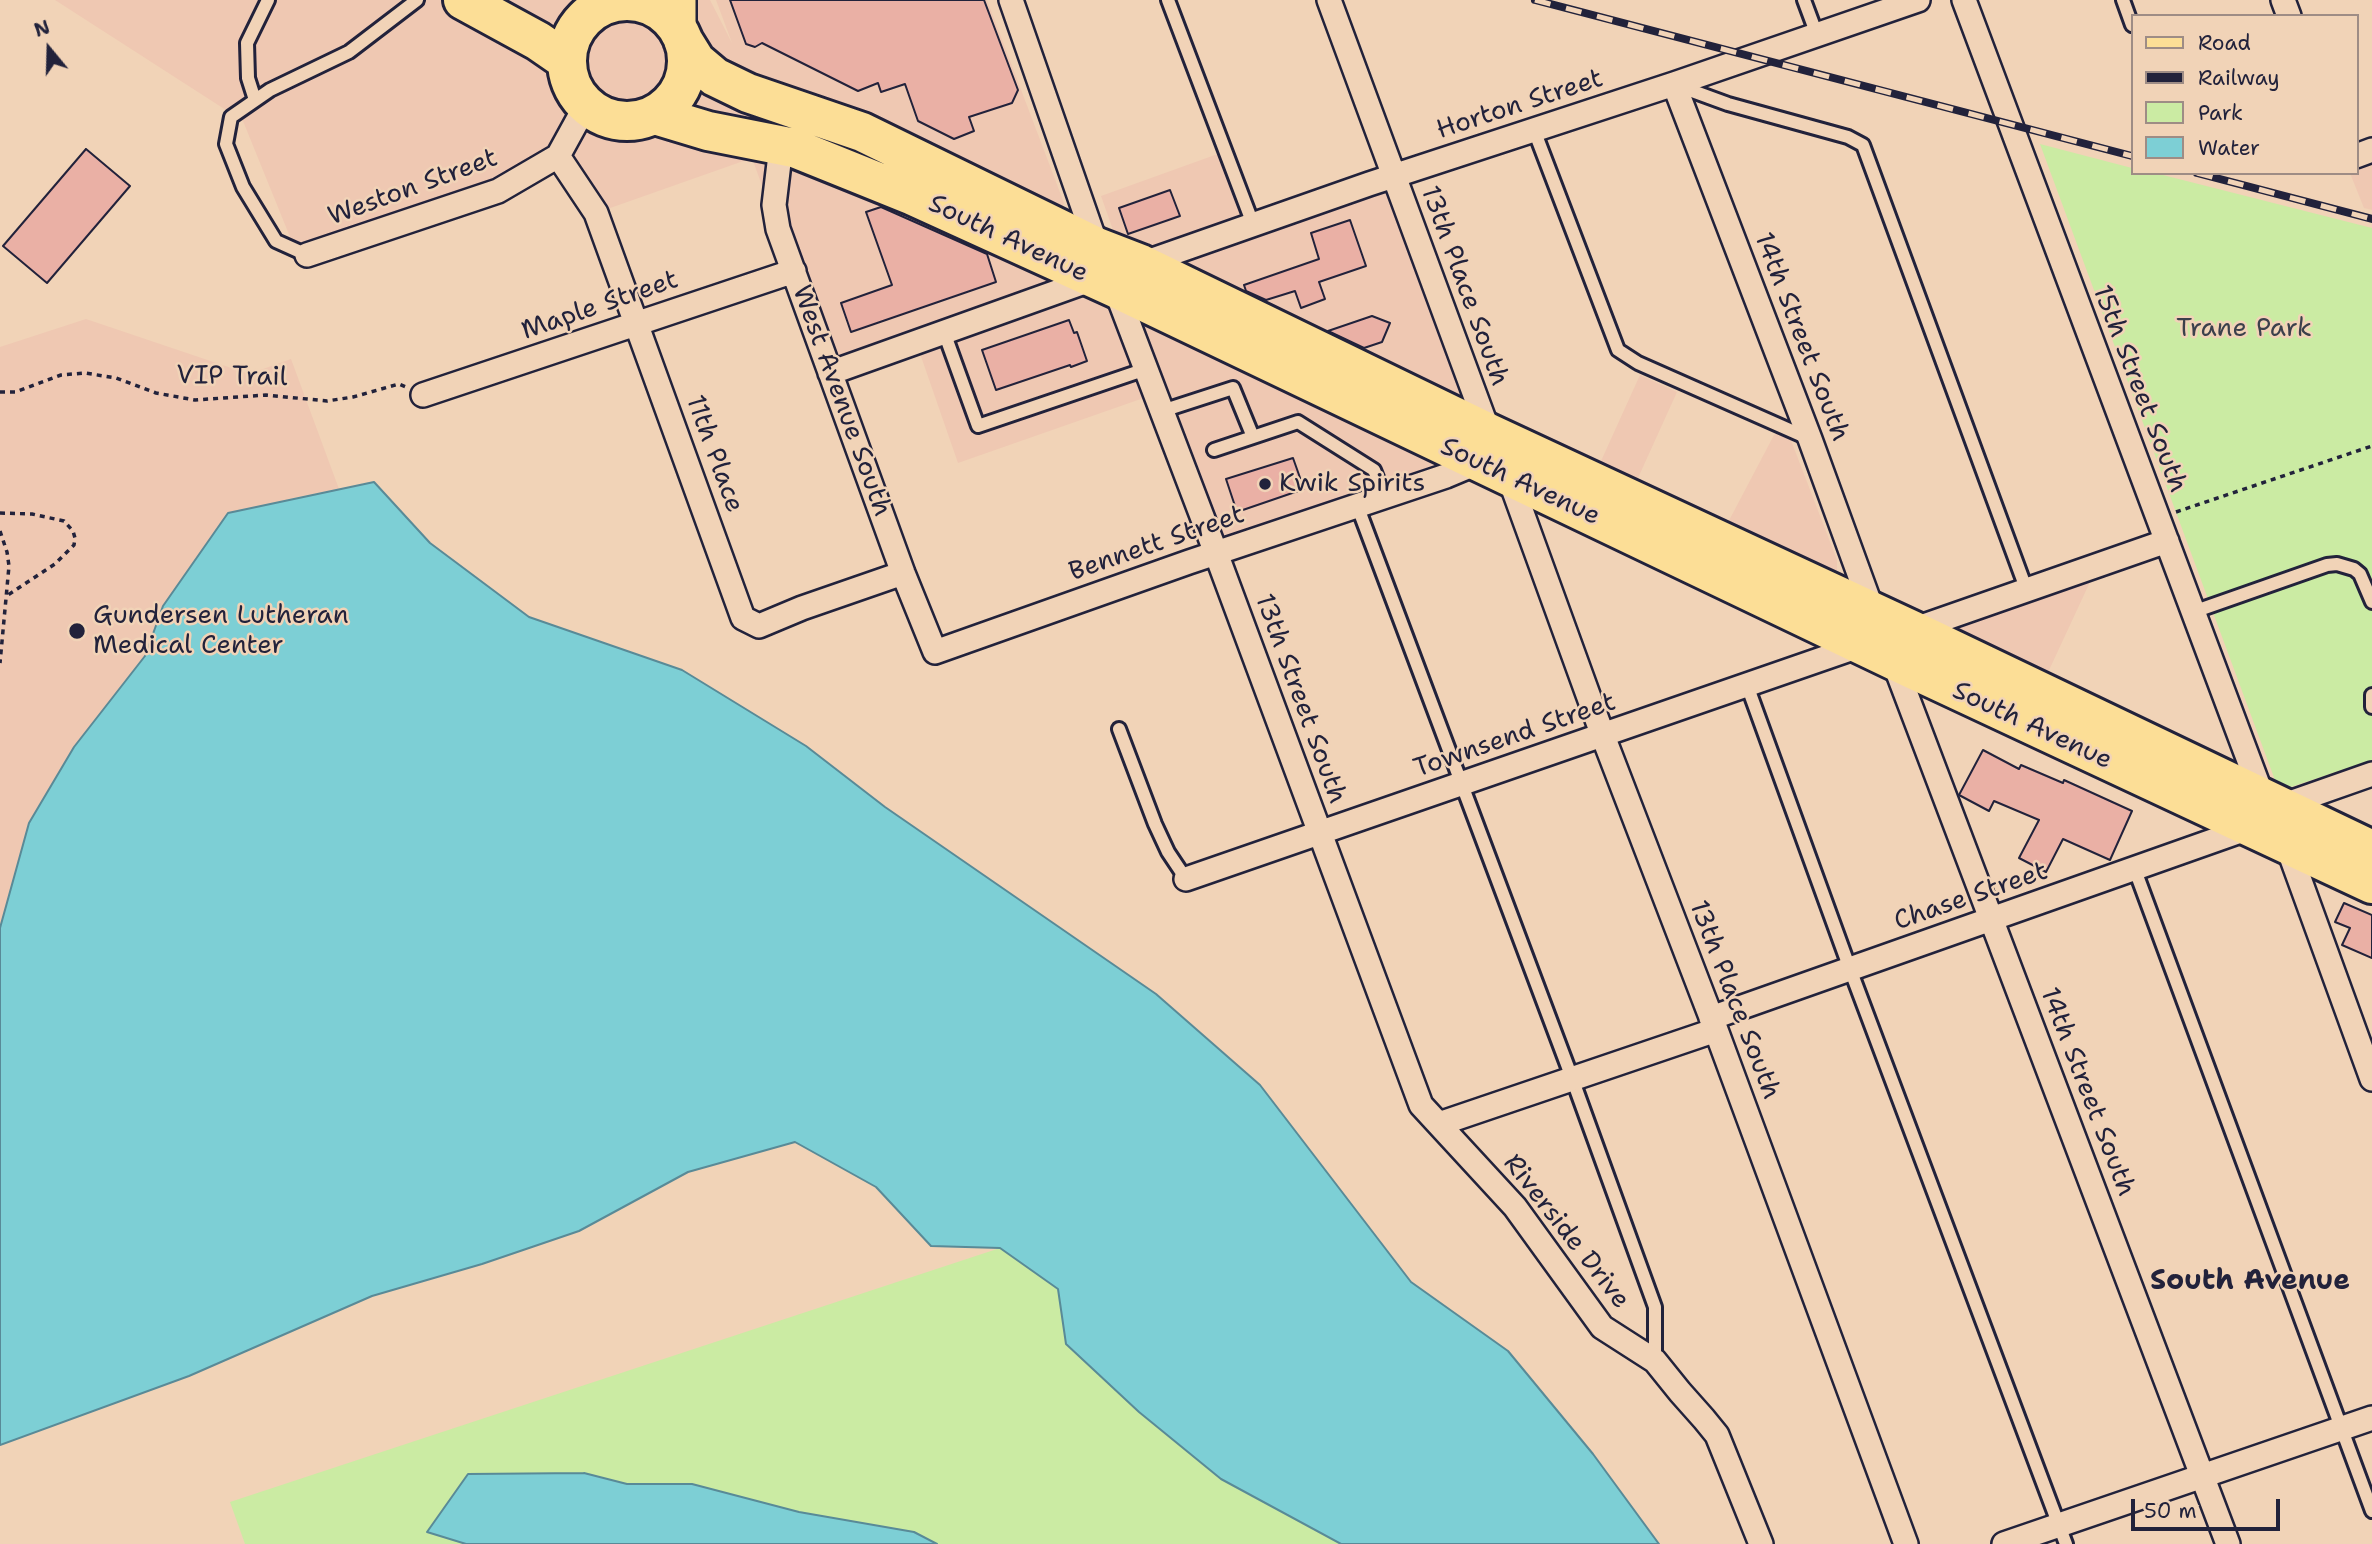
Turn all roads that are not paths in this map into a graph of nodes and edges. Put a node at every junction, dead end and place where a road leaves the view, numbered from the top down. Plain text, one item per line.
1 (268, 0) edge
2 (417, 0) edge
3 (463, 0) edge
4 (1011, 0) edge
5 (1168, 0) edge
6 (1329, 0) edge
7 (1804, 0) edge
8 (1918, 0) edge
9 (1964, 0) edge
10 (2123, 0) edge
11 (600, 2) edge
12 (2130, 19) edge
13 (679, 22) edge
14 (1817, 35) junction
15 (567, 61) junction
16 (1674, 84) junction
17 (255, 100) junction
18 (586, 105) junction
19 (655, 115) junction
20 (1534, 130) junction
21 (781, 146) junction
22 (558, 156) junction
23 (1394, 176) junction
24 (1253, 223) junction
25 (307, 255) joint
26 (1112, 269) junction
27 (794, 271) junction
28 (637, 323) junction
29 (944, 332) junction
30 (1146, 369) junction
31 (830, 373) junction
32 (423, 396) road end
33 (1162, 411) junction
34 (1253, 437) junction
35 (1810, 439) junction
36 (1214, 450) dead end
37 (1492, 458) junction
38 (1384, 495) junction
39 (1357, 505) junction
40 (2166, 541) junction
41 (1216, 553) junction
42 (903, 573) junction
43 (2026, 591) junction
44 (2372, 602) edge
45 (2193, 612) junction
46 (1885, 636) junction
47 (934, 652) joint
48 (1747, 685) junction
49 (2372, 695) edge
50 (2372, 707) edge
51 (1119, 729) dead end
52 (1603, 736) junction
53 (2372, 774) edge
54 (1463, 784) junction
55 (2264, 811) junction
56 (1320, 834) junction
57 (2287, 845) junction
58 (2372, 850) edge
59 (2135, 870) junction
60 (1186, 879) joint
61 (2372, 884) edge
62 (1992, 920) junction
63 (1850, 969) junction
64 (1714, 1024) junction
65 (2363, 1036) edge
66 (1572, 1078) junction
67 (2372, 1079) edge
68 (1439, 1124) junction
69 (1656, 1360) junction
70 (2372, 1418) edge
71 (2341, 1428) junction
72 (2204, 1475) junction
73 (2372, 1511) edge
74 (2062, 1534) edge
75 (1761, 1544) edge
76 (1906, 1544) edge
77 (2004, 1544) edge
78 (2228, 1544) edge

1 - 17 lane
2 - 17 lane
3 - 15 highway
4 - 26 street, 13th Street South
5 - 24 lane
6 - 23 street, 13th Place South
7 - 14 lane
8 - 14 street, Horton Street
9 - 40 street, 15th Street South
10 - 12 lane
11 - 13 highway, South Avenue
11 - 15 highway, South Avenue
13 - 19 highway
13 - 26 highway, South Avenue
14 - 16 street, Horton Street
15 - 18 highway
16 - 20 street, Horton Street
16 - 35 street, 14th Street South
16 - 43 lane
17 - 25 lane
18 - 19 highway, South Avenue
18 - 22 street
19 - 21 highway, South Avenue
20 - 23 street, Horton Street
20 - 35 lane
21 - 26 highway, South Avenue
21 - 27 street, West Avenue South
22 - 25 street, Weston Street
22 - 28 street, 11th Place
23 - 24 street, Horton Street
23 - 37 street, 13th Place South
24 - 26 street, Horton Street
26 - 29 street, Horton Street
26 - 30 street, 13th Street South
26 - 37 highway, South Avenue
27 - 28 street, Maple Street
27 - 31 street, West Avenue South
28 - 32 street, Maple Street
28 - 42 street, 11th Place
29 - 30 lane
29 - 31 street, Horton Street
30 - 33 street, 13th Street South
31 - 42 street, West Avenue South
33 - 34 lane
33 - 41 street, 13th Street South
34 - 36 lane
34 - 38 lane
35 - 46 street, 14th Street South
37 - 38 street, Bennett Street
37 - 46 highway, South Avenue
37 - 52 street, 13th Place South
38 - 39 street, Bennett Street
39 - 41 street, Bennett Street
39 - 54 lane
40 - 43 street, Townsend Street
40 - 45 street, 15th Street South
41 - 47 street, Bennett Street
41 - 56 street, 13th Street South
42 - 47 street, West Avenue South
43 - 46 street, Townsend Street
44 - 45 lane
45 - 55 street, 15th Street South
46 - 48 street, Townsend Street
46 - 55 highway, South Avenue
46 - 62 street, 14th Street South
48 - 52 street, Townsend Street
48 - 63 lane
49 - 50 lane
51 - 60 lane
52 - 54 street, Townsend Street
52 - 64 street, 13th Place South
53 - 55 street, Chase Street
54 - 56 street, Townsend Street
54 - 66 lane
55 - 57 highway, South Avenue
55 - 58 highway, South Avenue
55 - 59 street, Chase Street
56 - 60 street, Townsend Street
56 - 68 street, 13th Street South
57 - 61 highway, South Avenue
57 - 65 street
59 - 62 street, Chase Street
59 - 71 lane
62 - 63 street, Chase Street
62 - 72 street, 14th Street South
63 - 64 street, Chase Street
63 - 74 lane
64 - 66 street, Chase Street
64 - 76 street, 13th Place South
65 - 67 street
66 - 68 street, Chase Street
66 - 69 lane
68 - 69 street, Riverside Drive
69 - 75 street, Riverside Drive
70 - 71 street
71 - 72 street
71 - 73 lane
72 - 74 street
72 - 78 street, 14th Street South
74 - 77 street

